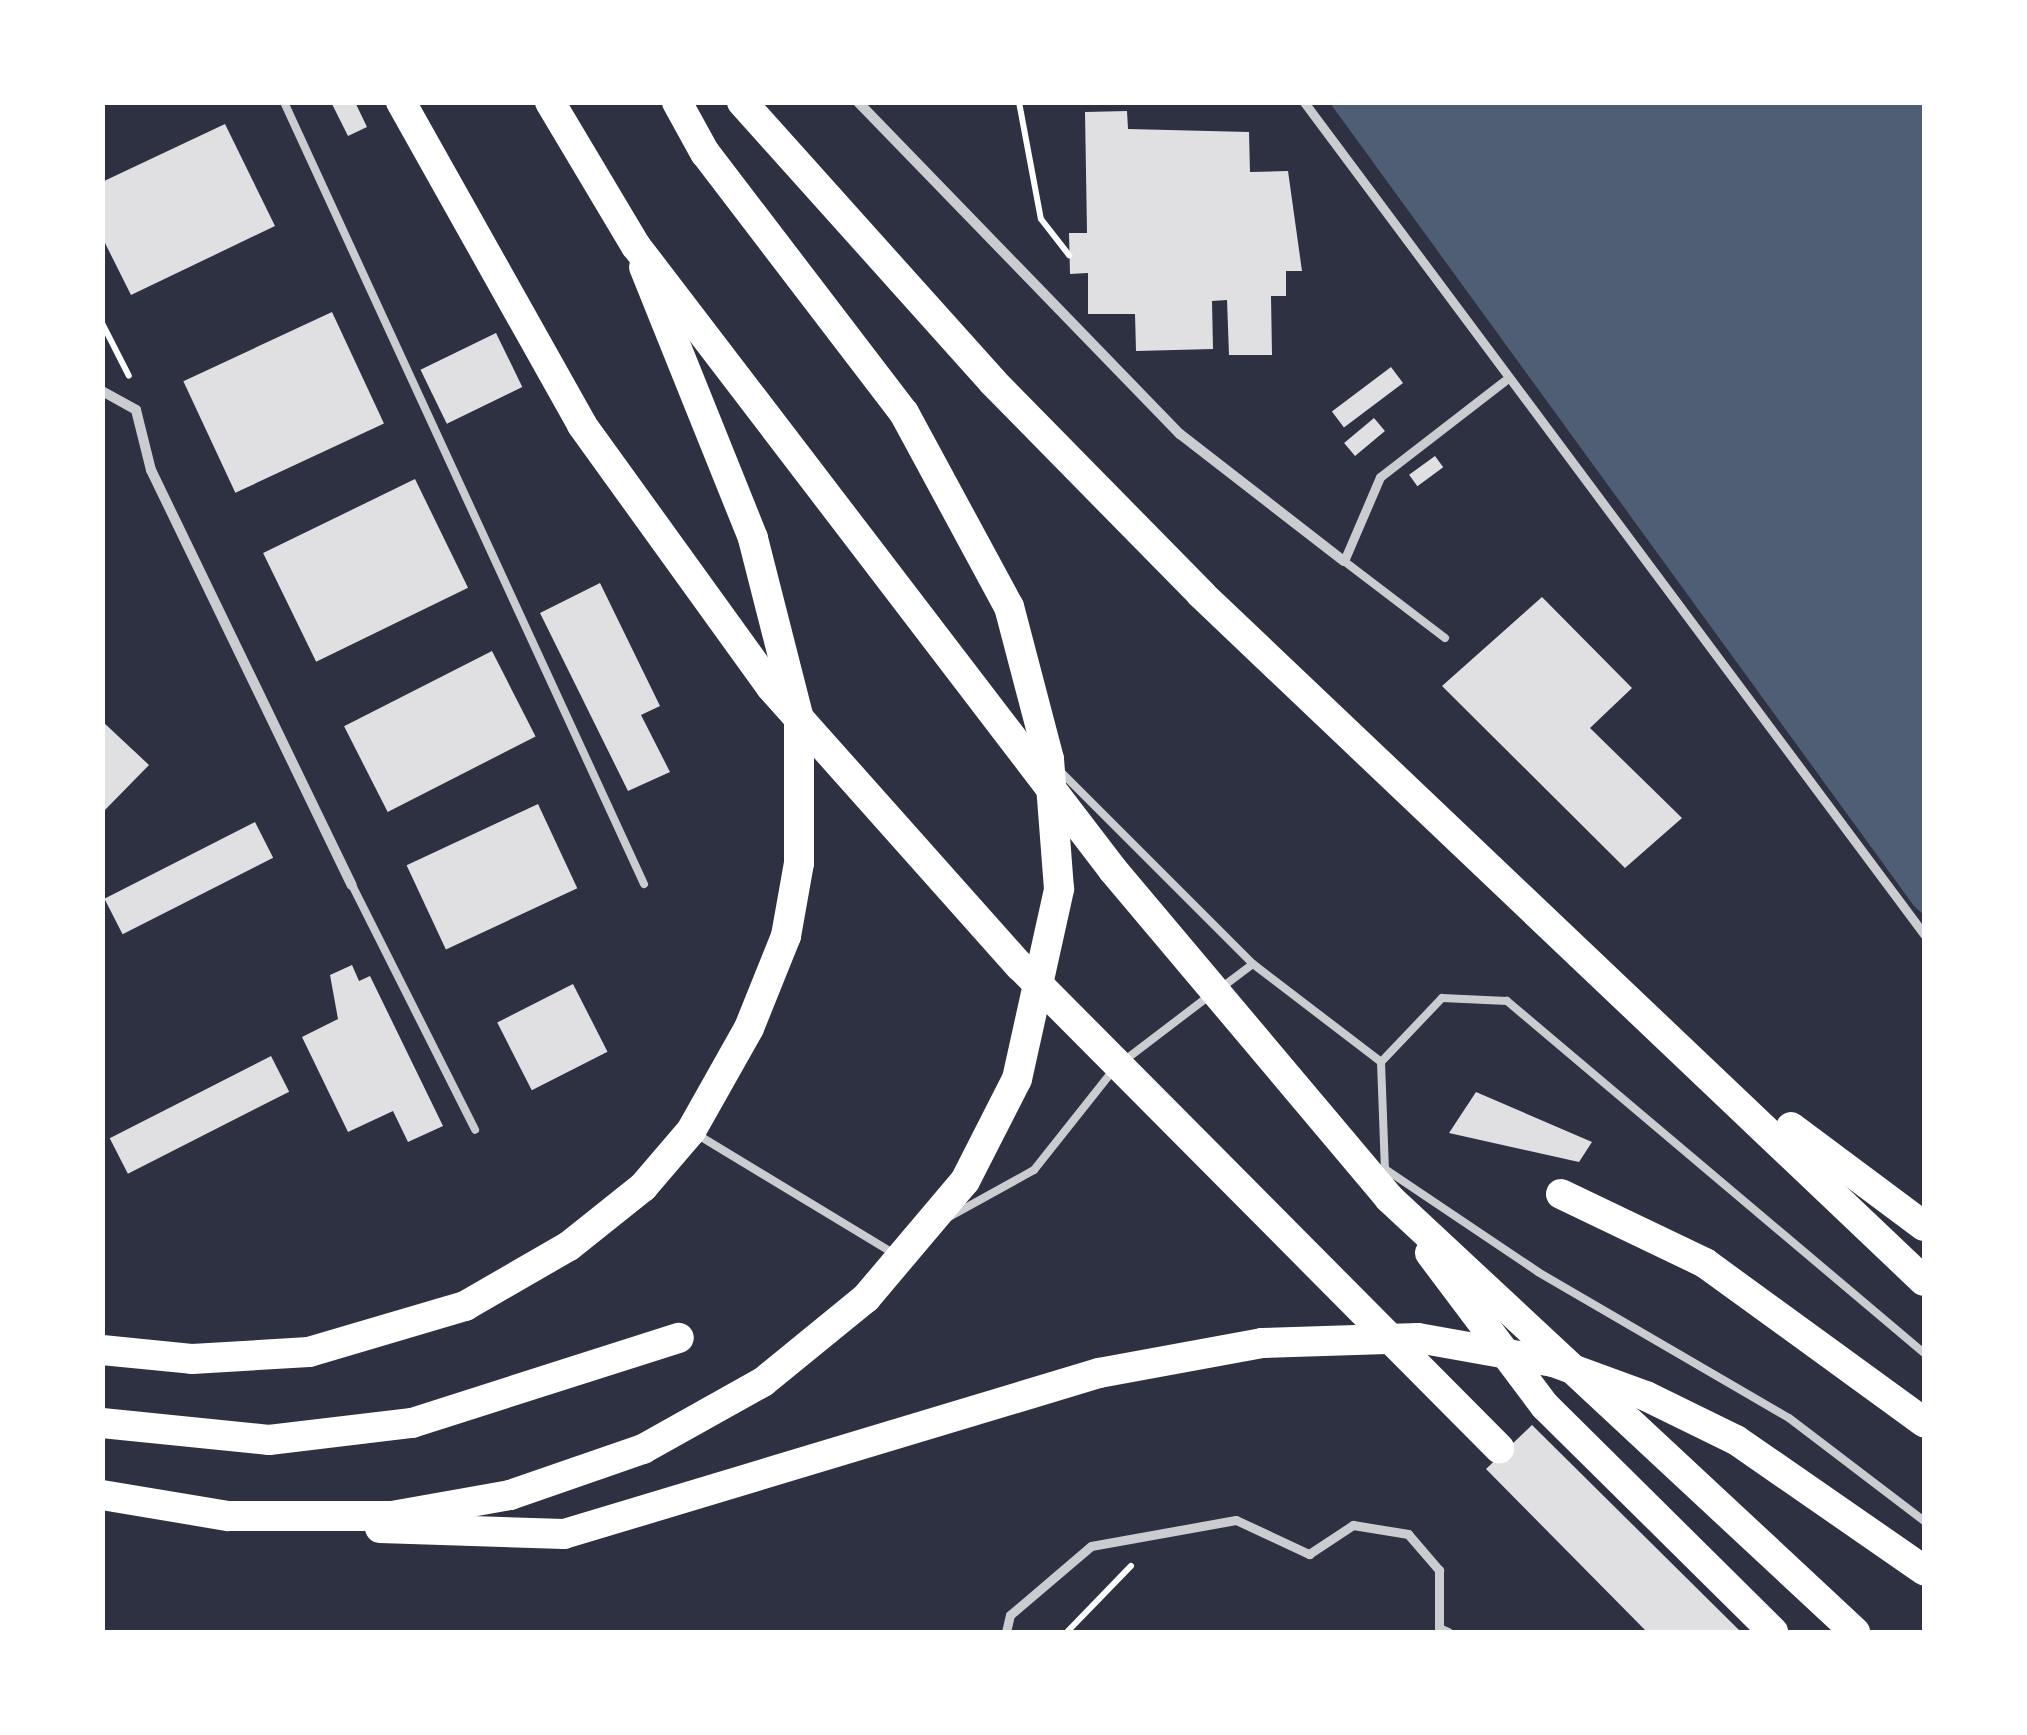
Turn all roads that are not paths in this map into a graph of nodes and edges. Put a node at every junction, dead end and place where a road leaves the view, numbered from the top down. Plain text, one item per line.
1 (284, 102) edge
2 (401, 102) edge
3 (550, 102) edge
4 (677, 102) edge
5 (742, 102) edge
6 (858, 102) edge
7 (1304, 102) edge
8 (636, 246) junction
9 (1504, 381) junction
10 (102, 390) edge
11 (1344, 561) junction
12 (1446, 638) dead end
13 (1049, 760) junction
14 (644, 884) dead end
15 (352, 885) joint
16 (1924, 934) edge
17 (1253, 964) junction
18 (1694, 1052) junction
19 (1380, 1062) junction
20 (476, 1130) dead end
21 (691, 1131) junction
22 (1561, 1194) dead end
23 (1389, 1198) junction
24 (1924, 1226) edge
25 (931, 1227) junction
26 (904, 1260) junction
27 (1924, 1280) edge
28 (679, 1338) dead end
29 (102, 1350) edge
30 (1924, 1353) edge
31 (1924, 1422) edge
32 (102, 1423) edge
33 (1499, 1448) dead end
34 (102, 1495) edge
35 (327, 1520) junction
36 (1924, 1521) edge
37 (1924, 1570) edge
38 (1006, 1632) edge
39 (1448, 1632) edge
40 (1773, 1632) edge
41 (1855, 1632) edge

1 - 14 lane
2 - 33 highway
3 - 8 highway
4 - 13 highway
5 - 18 highway
6 - 11 street
7 - 9 street
8 - 21 highway
8 - 23 highway
9 - 11 street
9 - 16 street
10 - 15 street
11 - 12 lane
13 - 17 lane
13 - 25 highway
15 - 20 lane
17 - 19 lane
17 - 25 lane
18 - 24 highway
18 - 27 highway
19 - 30 lane
19 - 36 lane
21 - 26 lane
21 - 29 highway
22 - 31 highway
23 - 40 highway
23 - 41 highway
25 - 26 highway
26 - 35 highway
28 - 32 highway
34 - 35 highway
35 - 37 highway
38 - 39 street

